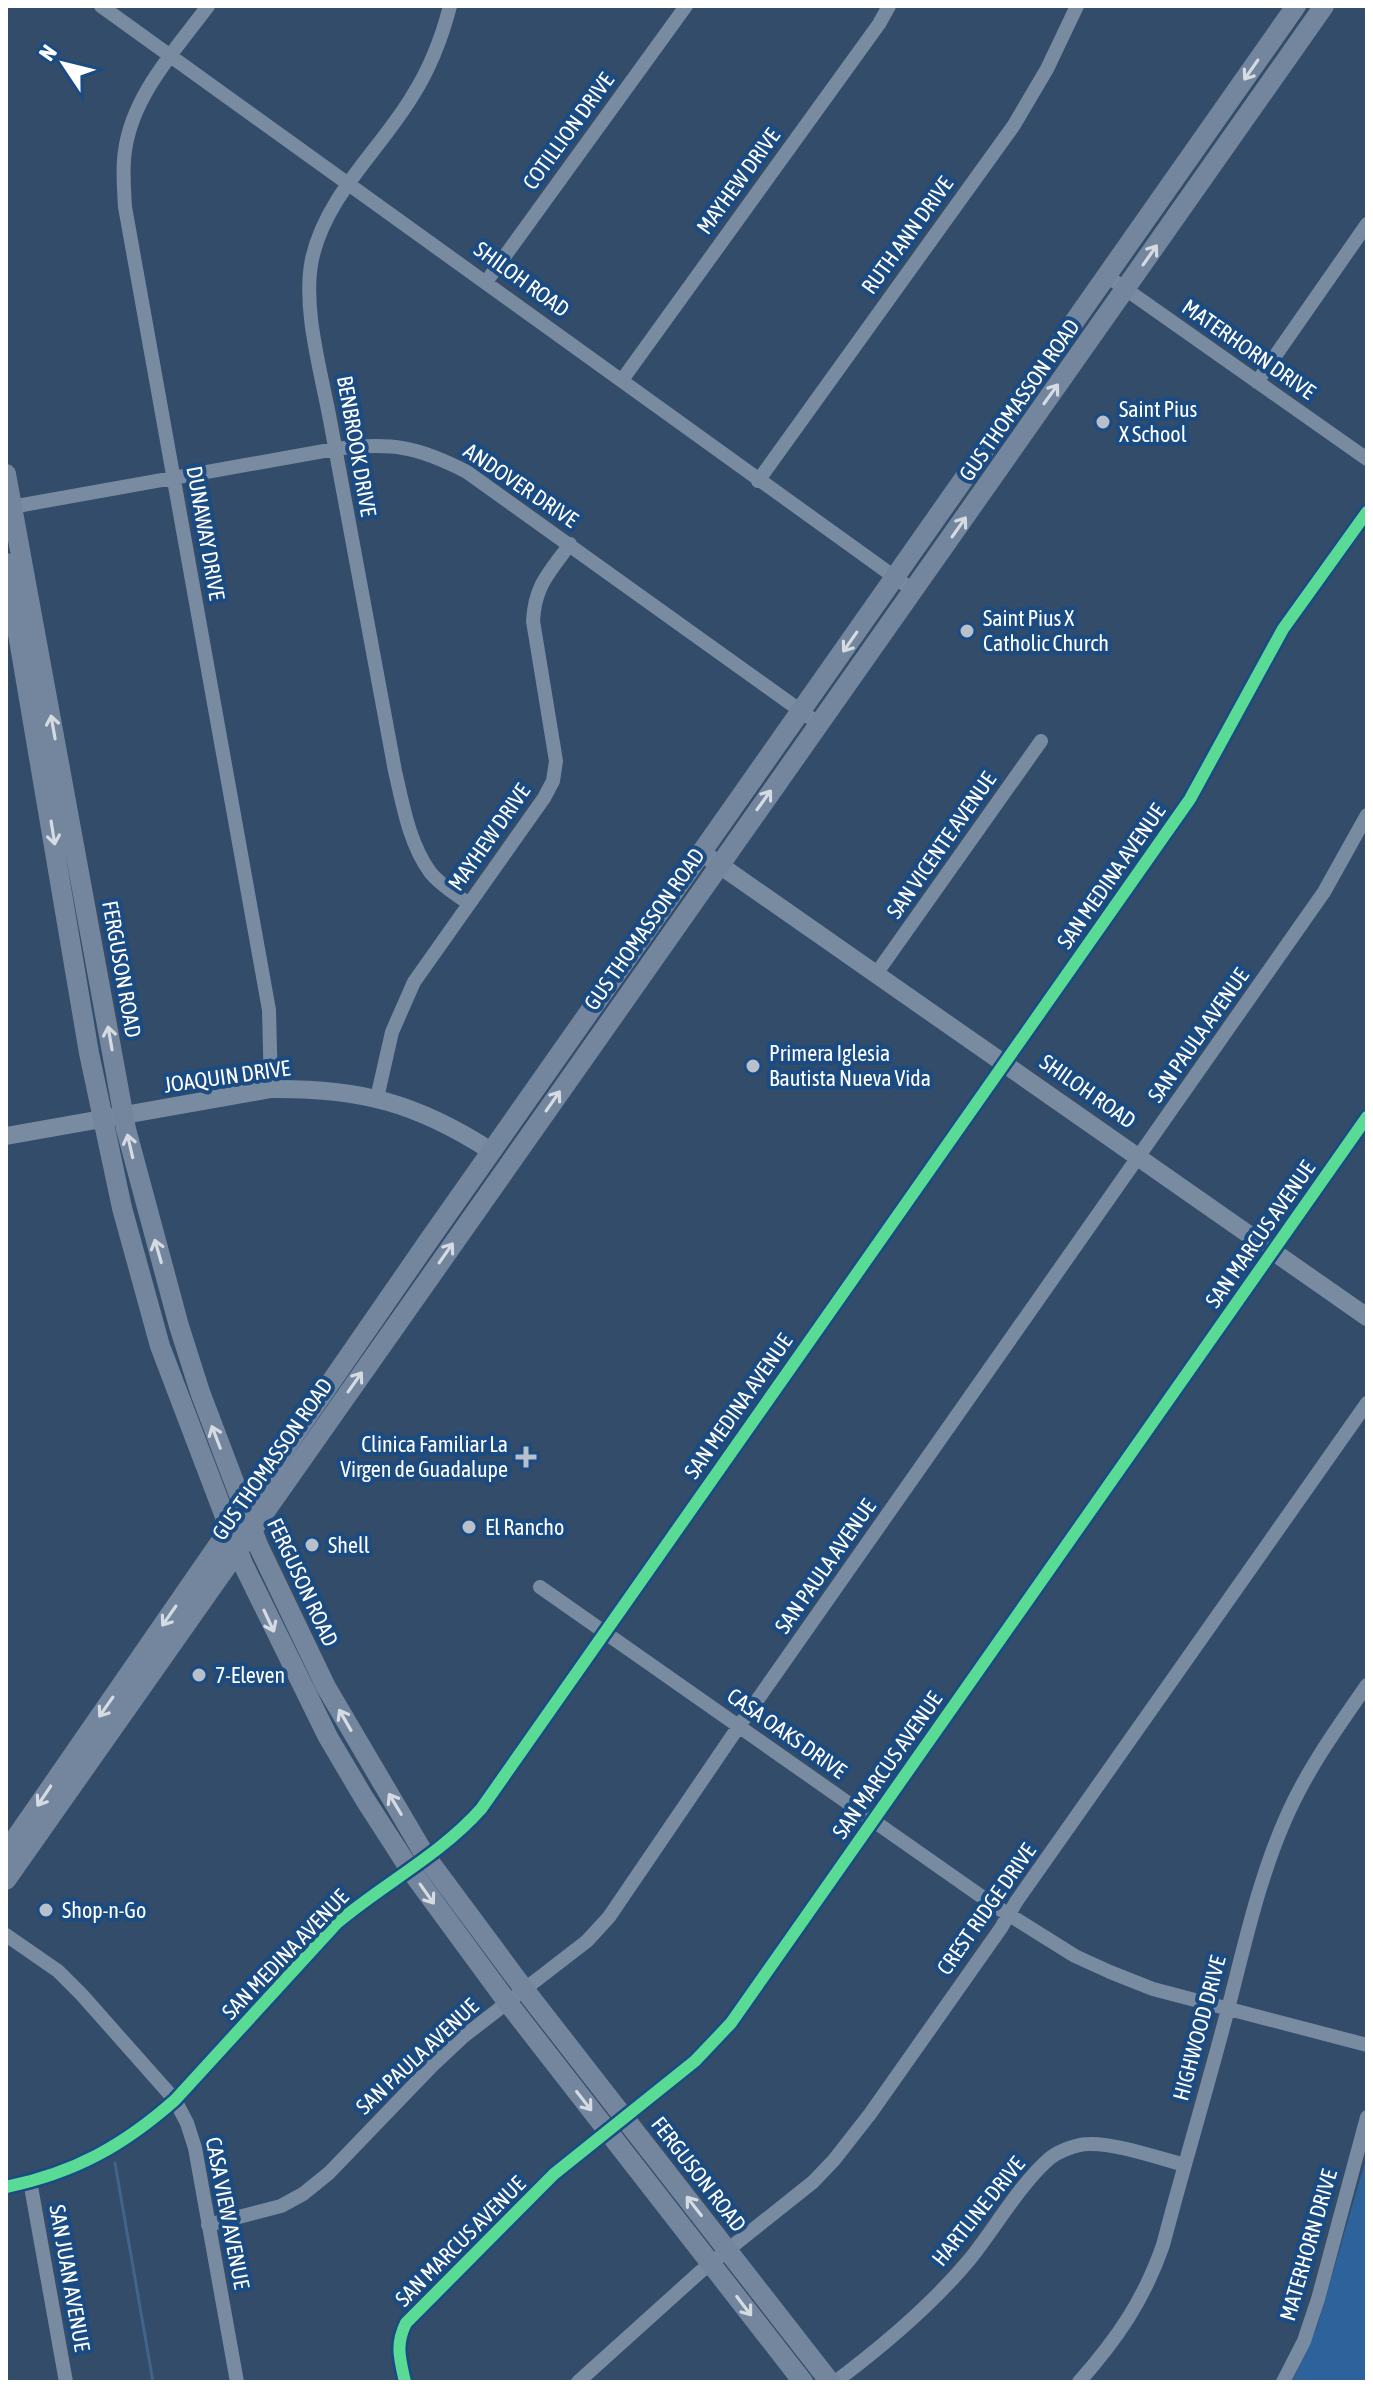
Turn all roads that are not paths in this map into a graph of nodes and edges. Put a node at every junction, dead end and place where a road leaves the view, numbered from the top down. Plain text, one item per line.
1 (101, 6) edge
2 (208, 6) edge
3 (450, 6) edge
4 (686, 6) edge
5 (889, 6) edge
6 (1077, 6) edge
7 (1296, 6) edge
8 (1324, 6) edge
9 (171, 56) junction
10 (349, 184) junction
11 (1367, 224) edge
12 (1107, 276) junction
13 (486, 282) junction
14 (1126, 289) junction
15 (622, 380) junction
16 (1257, 382) junction
17 (1012, 412) junction
18 (1030, 424) junction
19 (335, 449) junction
20 (1367, 459) edge
21 (6, 474) edge
22 (174, 479) junction
23 (758, 481) junction
24 (9, 507) edge
25 (1367, 512) edge
26 (570, 544) junction
27 (6, 563) edge
28 (895, 578) junction
29 (914, 591) junction
30 (801, 712) junction
31 (819, 724) junction
32 (1041, 741) dead end
33 (53, 775) junction
34 (1367, 815) edge
35 (701, 852) junction
36 (719, 864) junction
37 (469, 904) junction
38 (876, 974) junction
39 (1004, 1063) junction
40 (271, 1089) junction
41 (377, 1098) junction
42 (114, 1117) junction
43 (1367, 1117) edge
44 (6, 1136) edge
45 (491, 1151) junction
46 (1140, 1157) junction
47 (508, 1165) junction
48 (1273, 1251) junction
49 (402, 1297) junction
50 (1367, 1317) edge
51 (319, 1399) junction
52 (1367, 1403) edge
53 (328, 1421) junction
54 (243, 1508) junction
55 (229, 1529) junction
56 (251, 1530) junction
57 (237, 1550) junction
58 (540, 1587) dead end
59 (604, 1632) junction
60 (1367, 1685) edge
61 (739, 1726) junction
62 (89, 1746) junction
63 (873, 1820) junction
64 (6, 1852) edge
65 (418, 1862) junction
66 (6, 1880) edge
67 (1008, 1915) junction
68 (6, 1935) edge
69 (524, 1989) junction
70 (508, 2003) junction
71 (1228, 2008) junction
72 (1367, 2045) edge
73 (175, 2100) junction
74 (1367, 2117) edge
75 (616, 2124) junction
76 (1185, 2165) junction
77 (30, 2181) junction
78 (6, 2187) edge
79 (208, 2225) junction
80 (719, 2256) junction
81 (66, 2382) edge
82 (237, 2382) edge
83 (405, 2382) edge
84 (578, 2382) edge
85 (803, 2382) edge
86 (832, 2382) edge
87 (1079, 2382) edge
88 (1283, 2382) edge

1 - 9 street, SHILOH ROAD
2 - 9 street, DUNAWAY DRIVE
3 - 10 street, BENBROOK DRIVE
4 - 13 street, COTILLION DRIVE
5 - 15 street, MAYHEW DRIVE
6 - 23 street, RUTH ANN DRIVE
7 -> 12 main road, GUS THOMASSON ROAD
14 -> 8 main road, GUS THOMASSON ROAD
9 - 10 street, SHILOH ROAD
9 - 22 street, DUNAWAY DRIVE
10 - 13 street, SHILOH ROAD
10 - 19 street, BENBROOK DRIVE
11 - 16 street
12 - 14 street, MATERHORN DRIVE
12 - 17 main road, GUS THOMASSON ROAD
13 - 15 street, SHILOH ROAD
14 - 16 street, MATERHORN DRIVE
18 -> 14 main road, GUS THOMASSON ROAD
15 - 23 street, SHILOH ROAD
16 - 20 street, MATERHORN DRIVE
17 - 18 street
17 - 28 main road, GUS THOMASSON ROAD
29 -> 18 main road, GUS THOMASSON ROAD
19 - 22 street, ANDOVER DRIVE
19 - 26 street, ANDOVER DRIVE
19 - 37 street, BENBROOK DRIVE
21 - 24 main road, FERGUSON ROAD
22 - 24 street, ANDOVER DRIVE
22 - 40 street, DUNAWAY DRIVE
23 - 28 street, SHILOH ROAD
33 -> 24 main road, FERGUSON ROAD
25 - 39 street, SAN MEDINA AVENUE
26 - 30 street, ANDOVER DRIVE
26 - 37 street, MAYHEW DRIVE
27 - 33 main road, FERGUSON ROAD
28 - 29 street, SHILOH ROAD
28 -> 30 main road, GUS THOMASSON ROAD
29 - 31 main road, GUS THOMASSON ROAD
30 - 31 street, ANDOVER DRIVE
30 - 35 main road, GUS THOMASSON ROAD
36 -> 31 main road, GUS THOMASSON ROAD
32 - 38 street, SAN VICENTE AVENUE
33 - 42 main road, FERGUSON ROAD
34 - 46 street, SAN PAULA AVENUE
35 - 36 street, SHILOH ROAD
35 - 45 main road, GUS THOMASSON ROAD
36 - 38 street, SHILOH ROAD
47 -> 36 main road, GUS THOMASSON ROAD
37 - 41 street, MAYHEW DRIVE
38 - 39 street, SHILOH ROAD
39 - 46 street, SHILOH ROAD
39 - 59 street, SAN MEDINA AVENUE
40 - 41 street, JOAQUIN DRIVE
40 - 42 street, JOAQUIN DRIVE
41 - 45 street, JOAQUIN DRIVE
42 - 44 street, JOAQUIN DRIVE
54 -> 42 main road, FERGUSON ROAD
42 - 55 main road, FERGUSON ROAD
43 - 48 street, SAN MARCUS AVENUE
45 - 47 main road
45 - 49 main road, GUS THOMASSON ROAD
46 - 48 street, SHILOH ROAD
46 - 61 street, SAN PAULA AVENUE
49 -> 47 main road, GUS THOMASSON ROAD
48 - 50 street, SHILOH ROAD
48 - 63 street, SAN MARCUS AVENUE
49 - 51 main road, GUS THOMASSON ROAD
53 -> 49 main road, GUS THOMASSON ROAD
51 - 53 main road
51 - 54 main road, GUS THOMASSON ROAD
52 - 67 street, CREST RIDGE DRIVE
53 - 56 main road, GUS THOMASSON ROAD
54 - 55 main road, GUS THOMASSON ROAD
54 - 56 main road, FERGUSON ROAD
55 - 57 main road, FERGUSON ROAD
55 -> 62 main road, GUS THOMASSON ROAD
56 - 57 main road, GUS THOMASSON ROAD
65 -> 56 main road, FERGUSON ROAD
57 - 62 main road, GUS THOMASSON ROAD
57 -> 65 main road, FERGUSON ROAD
58 - 59 street, CASA OAKS DRIVE
59 - 61 street, CASA OAKS DRIVE
59 - 65 street, SAN MEDINA AVENUE
60 - 71 street, HIGHWOOD DRIVE
61 - 63 street, CASA OAKS DRIVE
61 - 69 street, SAN PAULA AVENUE
62 -> 64 main road, GUS THOMASSON ROAD
62 - 66 main road, GUS THOMASSON ROAD
63 - 67 street, CASA OAKS DRIVE
63 - 75 street, SAN MARCUS AVENUE
65 - 69 main road, FERGUSON ROAD
65 -> 70 main road, FERGUSON ROAD
65 - 73 street, SAN MEDINA AVENUE
67 - 71 street, CASA OAKS DRIVE
67 - 80 street, CREST RIDGE DRIVE
68 - 73 street, CASA VIEW AVENUE
69 - 70 street, SAN PAULA AVENUE
69 - 75 main road, FERGUSON ROAD
70 -> 75 main road, FERGUSON ROAD
70 - 79 street, SAN PAULA AVENUE
71 - 72 street, CASA OAKS DRIVE
71 - 76 street, HIGHWOOD DRIVE
73 - 77 street, SAN MEDINA AVENUE
73 - 79 street, CASA VIEW AVENUE
74 - 88 street, MATERHORN DRIVE
75 - 80 main road, FERGUSON ROAD
75 - 83 street, SAN MARCUS AVENUE
76 - 86 street, HARTLINE DRIVE
76 - 87 street, HIGHWOOD DRIVE
77 - 78 street, SAN MEDINA AVENUE
77 - 81 street, SAN JUAN AVENUE
79 - 82 street, CASA VIEW AVENUE
80 - 84 street, CREST RIDGE DRIVE
80 -> 85 main road, FERGUSON ROAD
80 - 86 main road, FERGUSON ROAD

